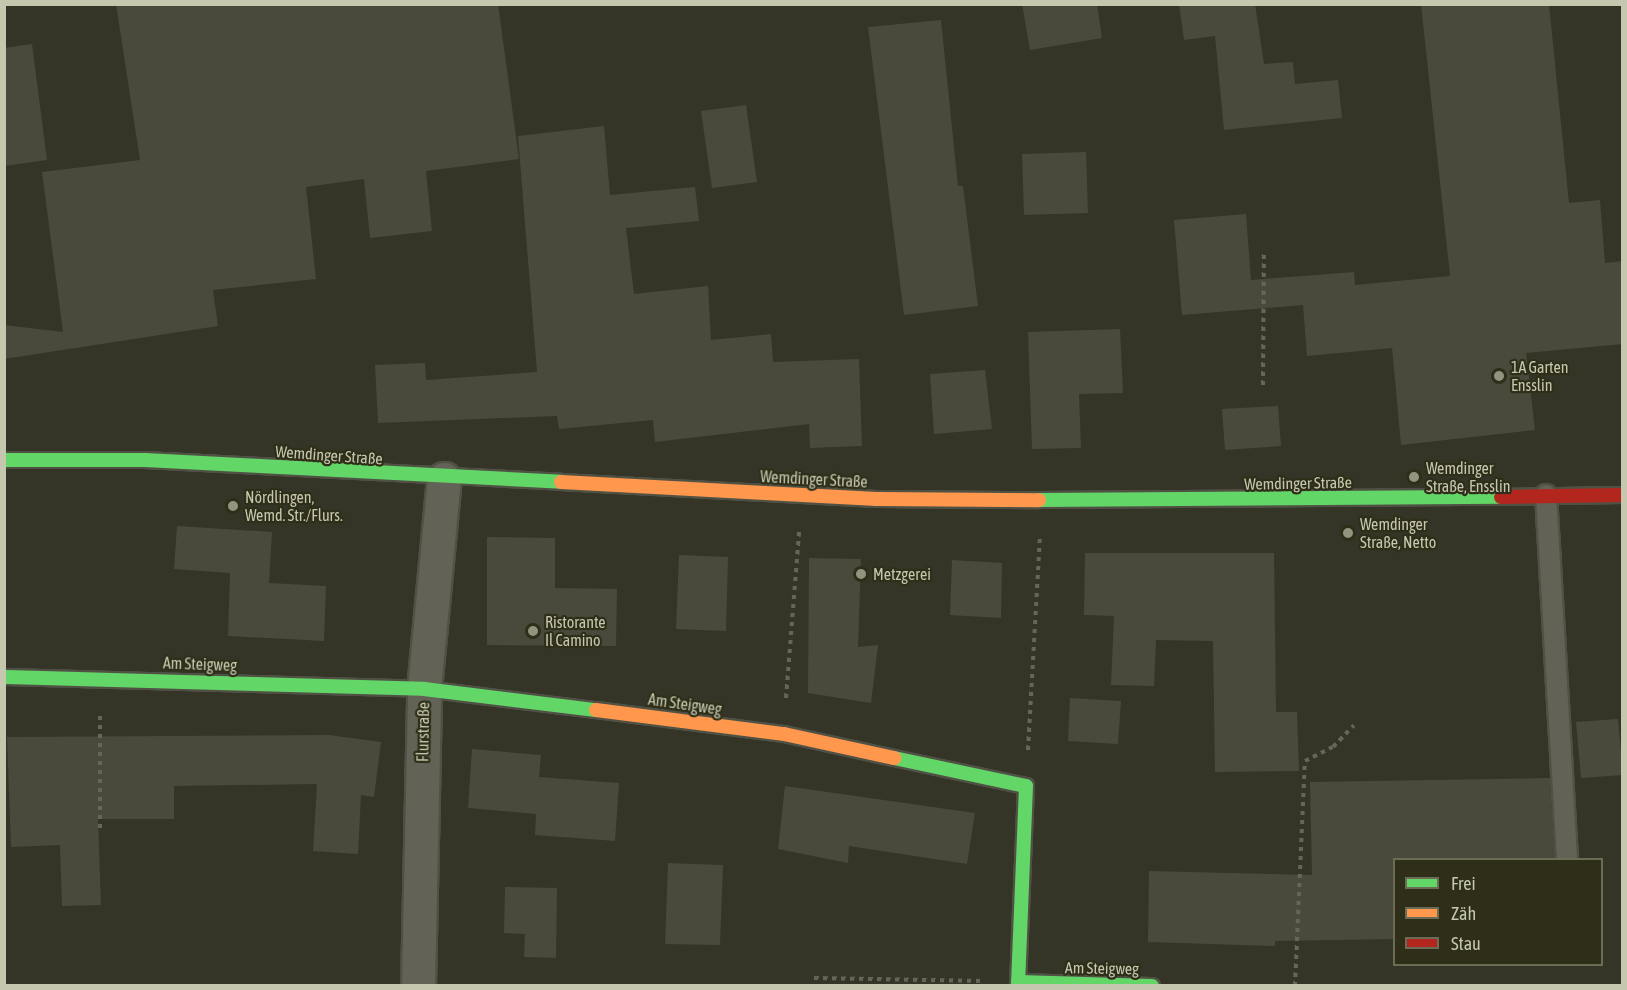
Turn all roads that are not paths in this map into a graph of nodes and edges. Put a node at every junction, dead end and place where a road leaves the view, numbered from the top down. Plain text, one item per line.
1 (4, 460) edge
2 (444, 479) junction
3 (1546, 495) junction
4 (1623, 495) edge
5 (4, 677) edge
6 (424, 689) junction
7 (1567, 858) edge
8 (1018, 984) edge
9 (418, 986) edge
10 (1152, 986) edge

1 - 2 main road, Wemdinger Straße
2 - 3 main road, Wemdinger Straße
2 - 6 street, Flurstraße
3 - 4 main road, Wemdinger Straße
3 - 7 lane
5 - 6 main road, Am Steigweg
6 - 8 main road, Am Steigweg
6 - 9 street, Flurstraße
8 - 10 main road, Am Steigweg

